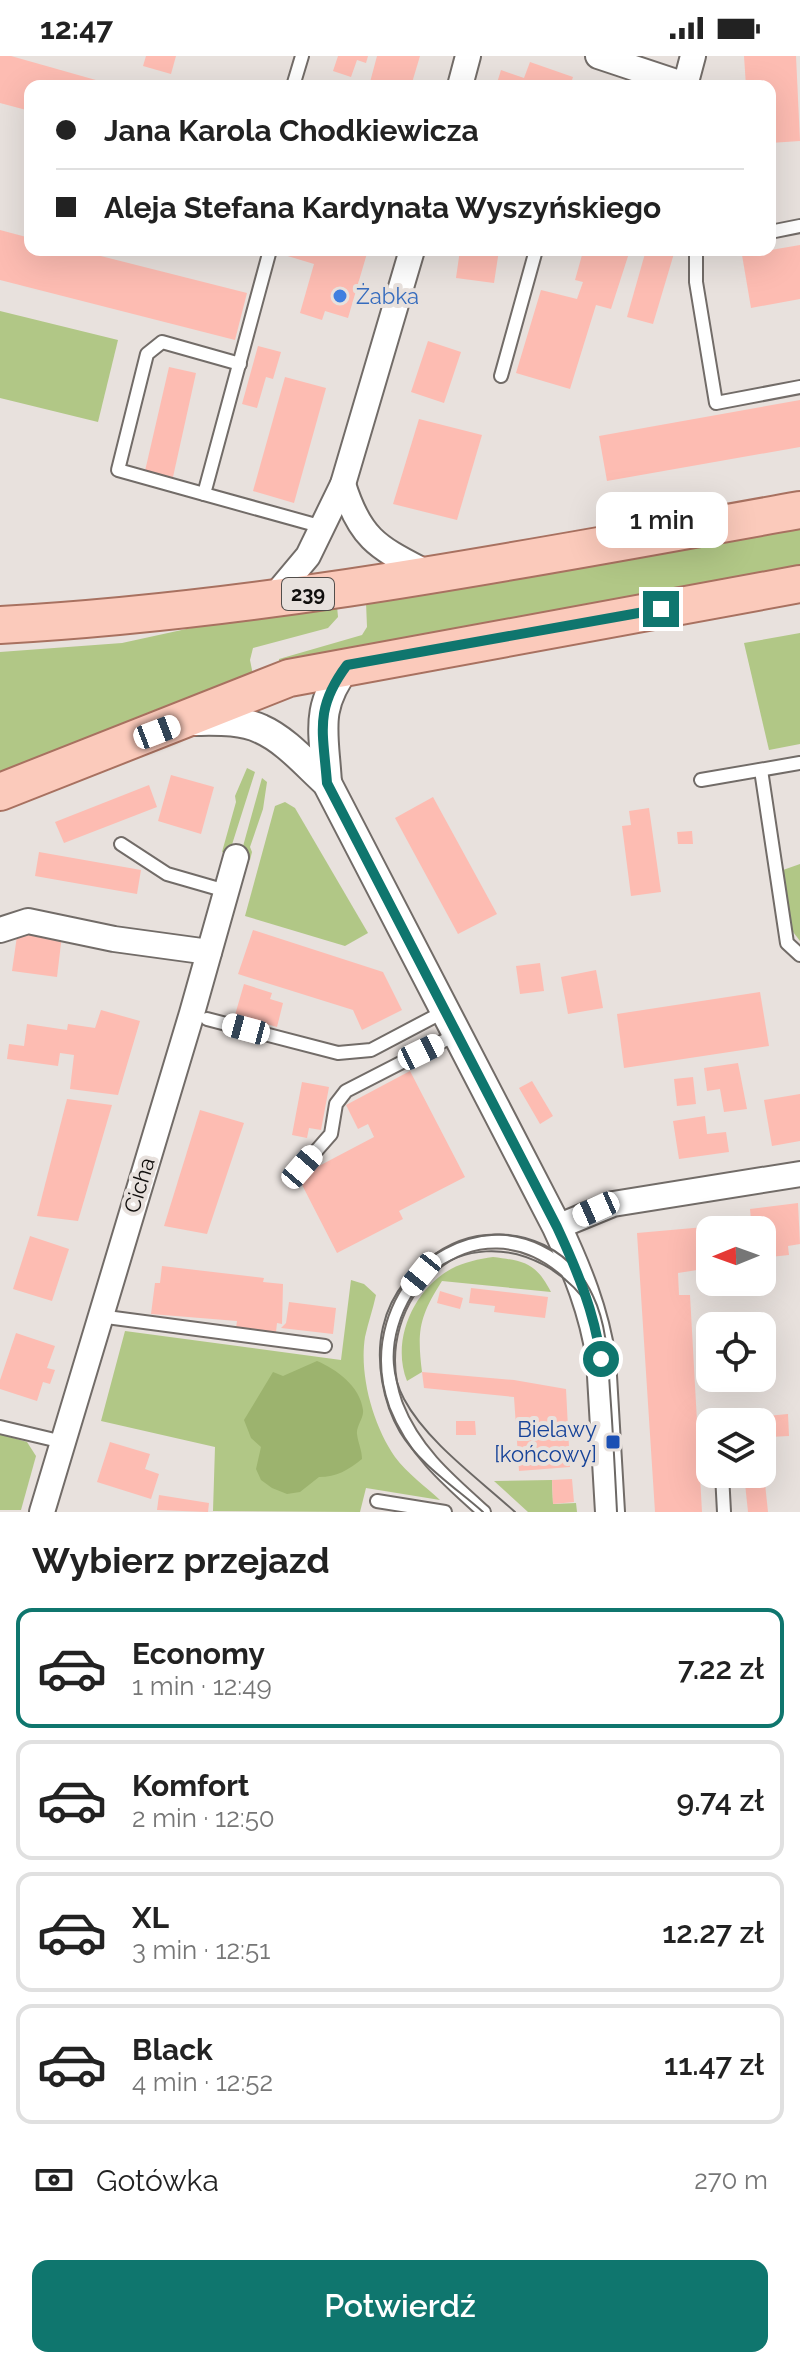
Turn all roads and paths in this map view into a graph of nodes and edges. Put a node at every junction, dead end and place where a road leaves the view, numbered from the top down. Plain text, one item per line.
1 (302, 56) edge
2 (468, 56) edge
3 (598, 56) edge
4 (693, 56) edge
5 (295, 80) edge
6 (462, 80) edge
7 (670, 80) edge
8 (686, 80) edge
9 (800, 226) edge
10 (776, 231) edge
11 (268, 256) edge
12 (410, 256) edge
13 (534, 256) edge
14 (696, 256) edge
15 (240, 364) junction
16 (501, 376) dead end
17 (800, 387) edge
18 (343, 484) junction
19 (204, 494) junction
20 (800, 510) edge
21 (323, 527) junction
22 (431, 575) junction
23 (800, 584) edge
24 (272, 599) junction
25 (0, 625) edge
26 (347, 665) junction
27 (186, 720) junction
28 (800, 763) edge
29 (761, 770) junction
30 (701, 780) dead end
31 (327, 783) junction
32 (0, 792) edge
33 (121, 844) dead end
34 (236, 857) dead end
35 (226, 891) junction
36 (0, 930) edge
37 (209, 952) junction
38 (800, 955) edge
39 (207, 1019) dead end
40 (451, 1023) junction
41 (302, 1167) dead end
42 (800, 1174) edge
43 (557, 1227) junction
44 (583, 1286) junction
45 (99, 1316) junction
46 (325, 1346) dead end
47 (0, 1427) edge
48 (63, 1442) junction
49 (723, 1488) edge
50 (377, 1501) dead end
51 (42, 1512) edge
52 (445, 1512) edge
53 (484, 1512) edge
54 (610, 1512) edge
55 (724, 1512) edge

1 - 5 lane
2 - 6 street
3 - 7 street
4 - 8 street
9 - 10 lane
11 - 15 lane
12 - 18 street
13 - 16 lane
14 - 17 lane
15 - 19 lane
15 - 19 lane
18 - 21 street
18 - 22 street
19 - 21 lane
20 - 22 main road, 239
21 - 24 street
22 - 24 main road, 239
23 - 26 main road
24 - 25 main road, 239
26 - 27 main road
26 - 31 street
27 - 31 street
27 - 32 main road
28 - 29 lane
29 - 30 lane
29 - 38 lane
31 - 40 street
33 - 35 lane
34 - 35 street, Cicha
35 - 37 street, Cicha
36 - 37 street
37 - 45 street, Cicha
39 - 40 lane
40 - 41 lane
40 - 43 street
42 - 43 street
43 - 44 street
44 - 53 lane
44 - 54 street
45 - 46 lane
45 - 48 street, Cicha
47 - 48 lane
48 - 51 street, Cicha
49 - 55 lane
50 - 52 lane

